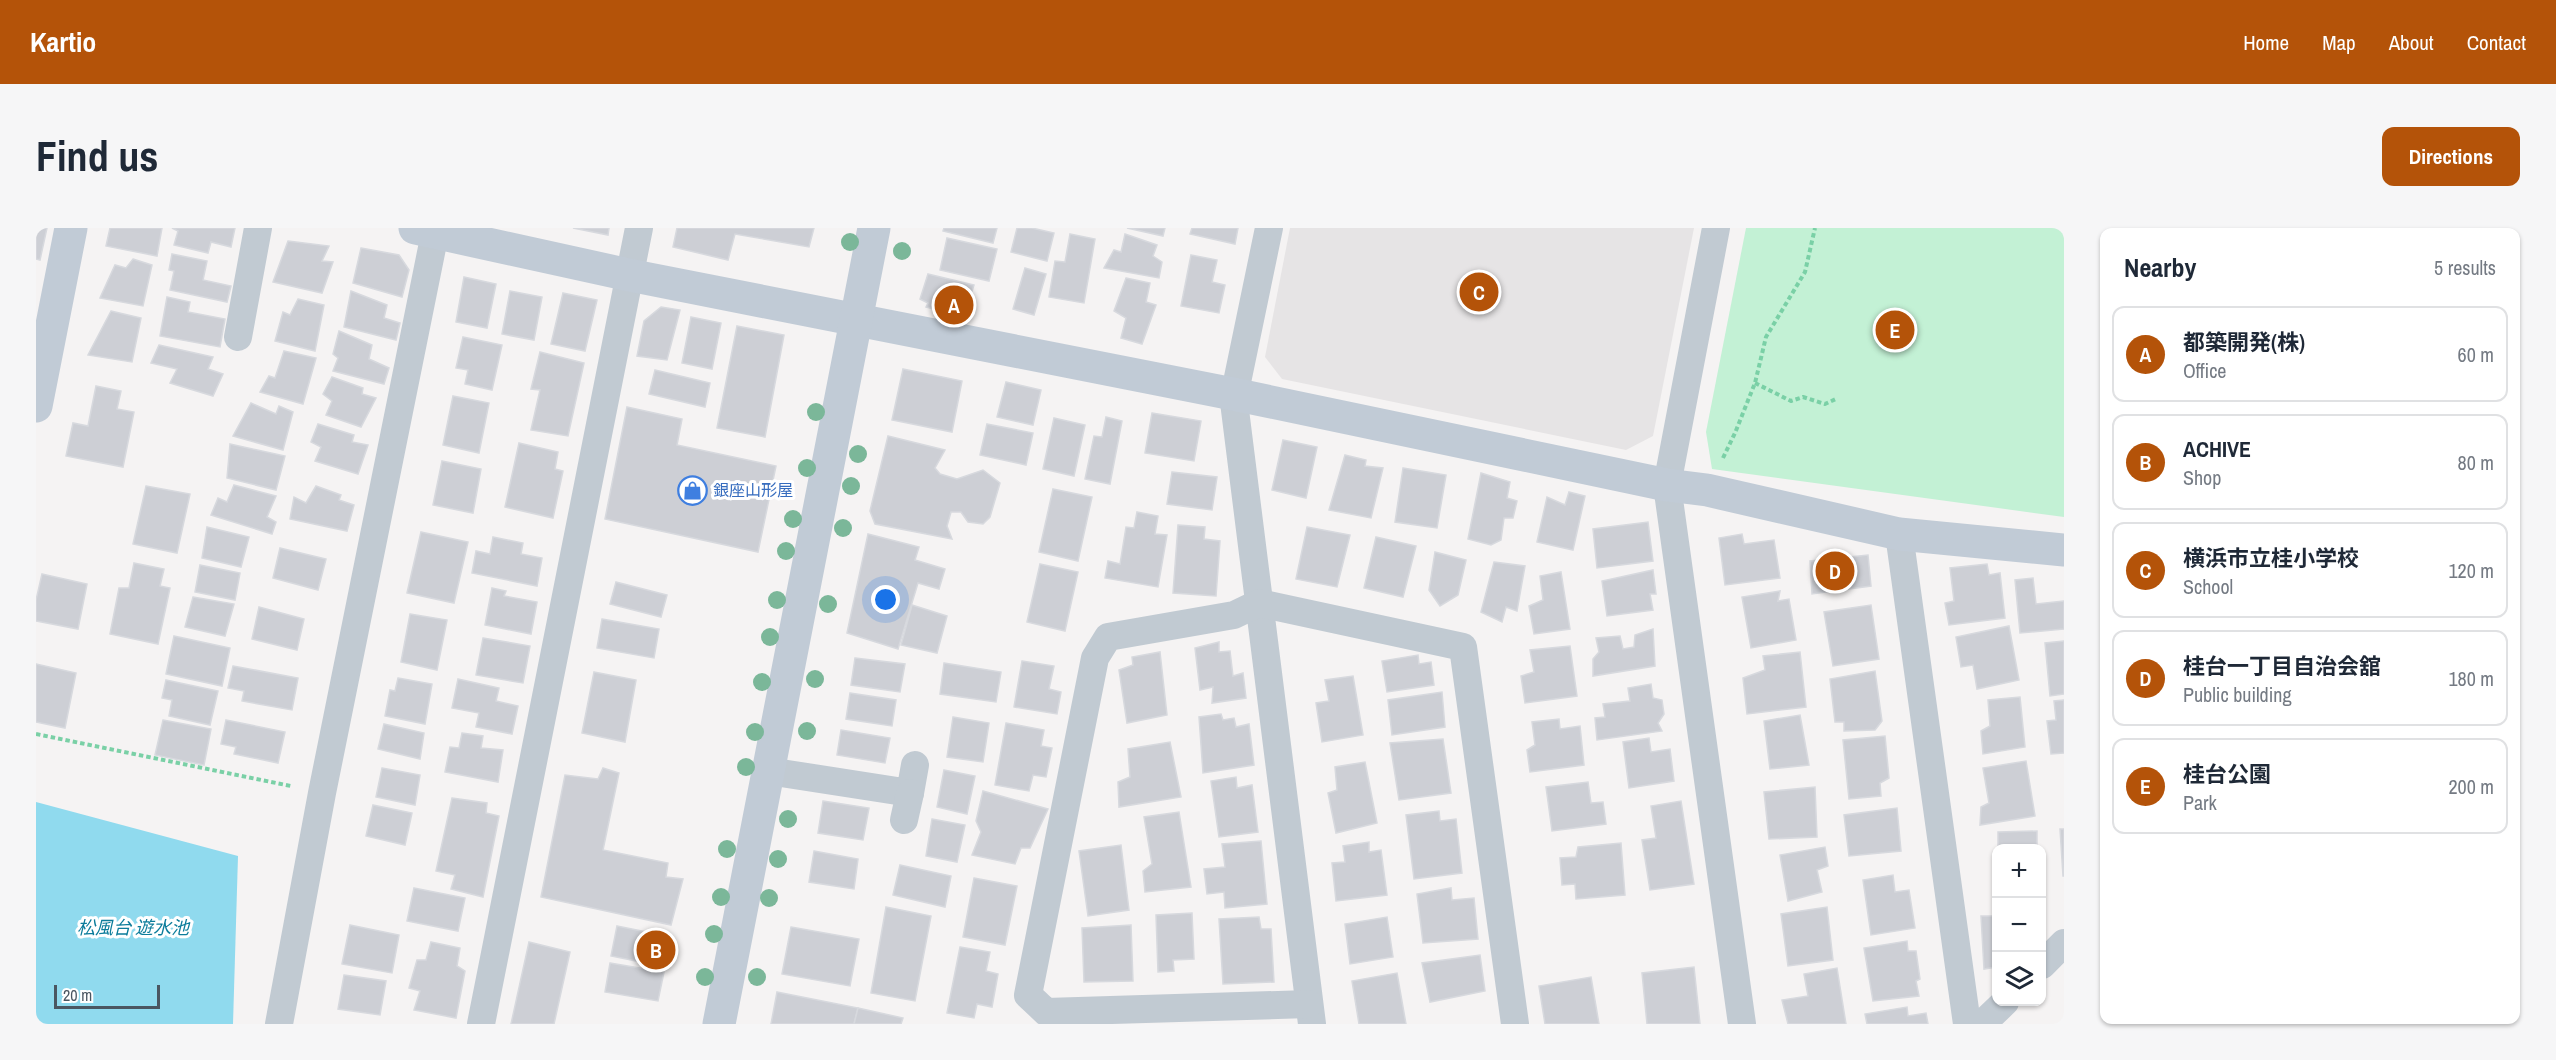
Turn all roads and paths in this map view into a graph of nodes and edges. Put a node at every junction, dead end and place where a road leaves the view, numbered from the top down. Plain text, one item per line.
1 (71, 228) edge
2 (258, 228) edge
3 (639, 228) edge
4 (874, 228) edge
5 (1269, 228) edge
6 (1716, 228) edge
7 (1815, 228) edge
8 (429, 229) edge
9 (629, 275) junction
10 (856, 321) junction
11 (238, 337) dead end
12 (1755, 383) junction
13 (1233, 394) junction
14 (1836, 399) dead end
15 (36, 406) edge
16 (1719, 460) dead end
17 (1667, 485) junction
18 (1899, 534) junction
19 (2064, 550) edge
20 (1259, 603) junction
21 (36, 734) edge
22 (915, 765) dead end
23 (768, 771) junction
24 (322, 793) junction
25 (2064, 943) edge
26 (2046, 961) edge
27 (2001, 1006) edge
28 (1310, 1014) edge
29 (279, 1024) edge
30 (481, 1024) edge
31 (719, 1024) edge
32 (1515, 1024) edge
33 (1742, 1024) edge
34 (1967, 1024) edge
35 (1982, 1024) edge

1 - 15 street
2 - 11 street
3 - 9 street
4 - 10 street
5 - 13 street
6 - 17 street
7 - 12 path
8 - 9 street
8 - 24 street
9 - 10 street
9 - 30 street
10 - 13 street
10 - 23 street
12 - 14 path
12 - 16 path
13 - 17 street
13 - 20 street
17 - 18 street
17 - 33 street
18 - 19 street
18 - 34 street
20 - 28 street
20 - 28 street
20 - 32 street
21 - 24 path
22 - 23 street
23 - 31 street
24 - 29 street
25 - 26 street
27 - 35 street

